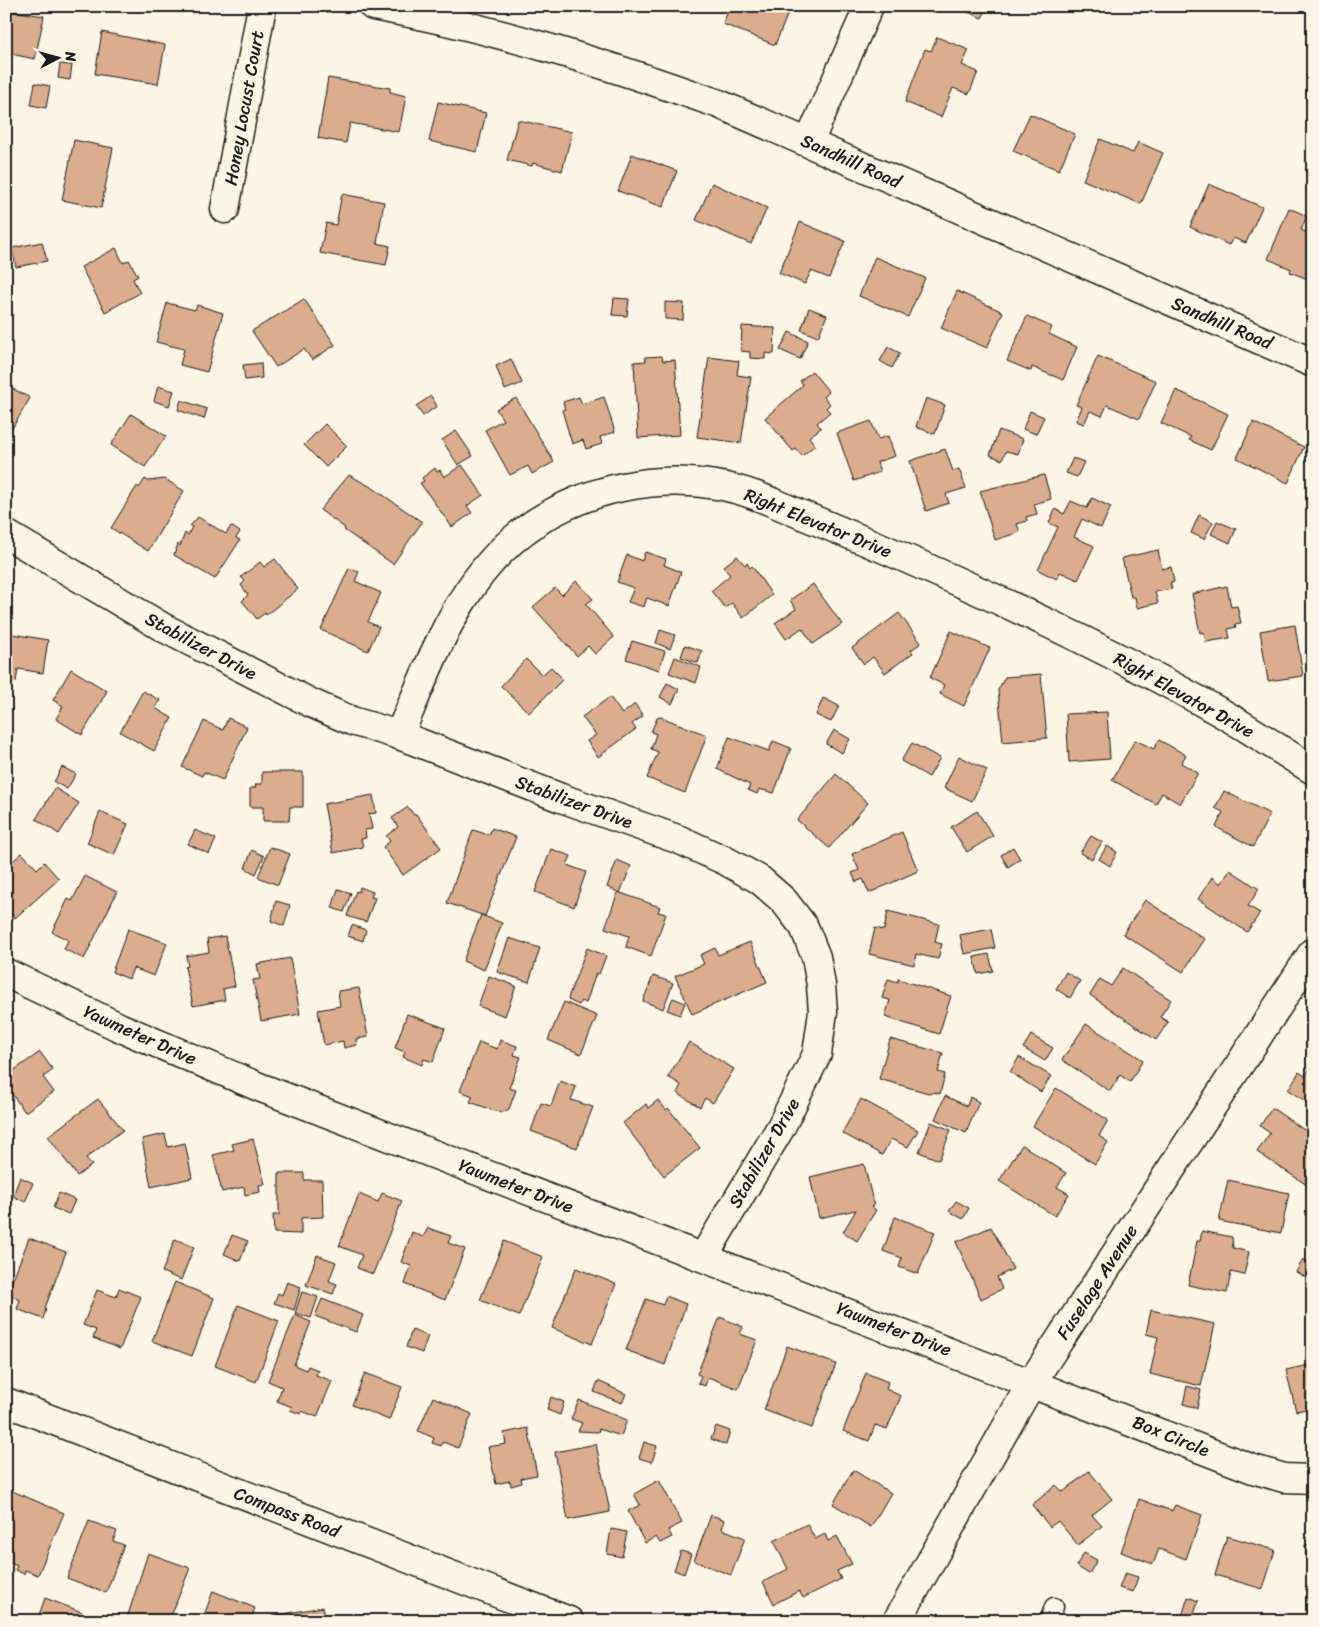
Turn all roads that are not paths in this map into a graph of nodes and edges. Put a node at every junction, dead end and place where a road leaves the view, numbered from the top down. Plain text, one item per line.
1 (262, 6) edge
2 (372, 6) edge
3 (869, 6) edge
4 (809, 142) junction
5 (225, 209) dead end
6 (1313, 362) edge
7 (6, 534) edge
8 (399, 735) junction
9 (1313, 770) edge
10 (1313, 952) edge
11 (6, 973) edge
12 (704, 1256) junction
13 (1032, 1382) junction
14 (6, 1402) edge
15 (1313, 1479) edge
16 (569, 1621) edge
17 (897, 1621) edge

1 - 5 street, Honey Locust Court
2 - 4 street, Sandhill Road
3 - 4 street
4 - 6 street, Sandhill Road
7 - 8 street, Stabilizer Drive
8 - 9 street, Right Elevator Drive
8 - 12 street, Stabilizer Drive
10 - 13 street, Fuselage Avenue
11 - 12 street, Yawmeter Drive
12 - 13 street, Yawmeter Drive
13 - 15 street, Box Circle
13 - 17 street, Fuselage Avenue
14 - 16 street, Compass Road

